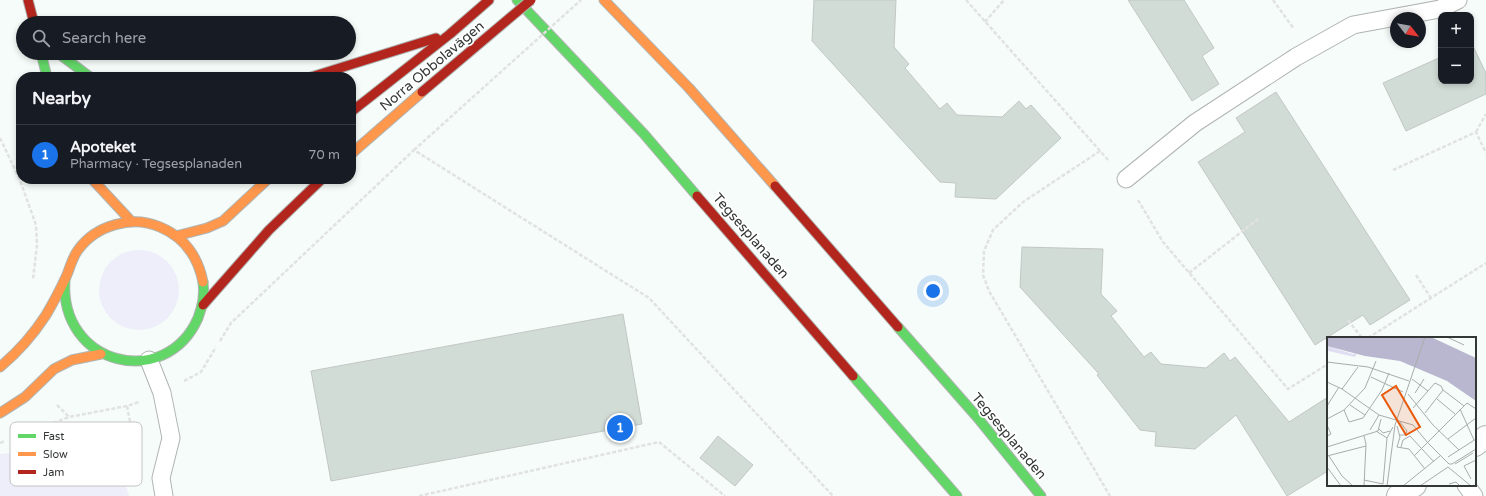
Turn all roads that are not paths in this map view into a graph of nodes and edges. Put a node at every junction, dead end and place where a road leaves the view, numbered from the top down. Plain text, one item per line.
1 (28, 0) edge
2 (489, 0) edge
3 (517, 0) edge
4 (531, 0) edge
5 (604, 0) edge
6 (1458, 0) edge
7 (32, 16) edge
8 (450, 34) junction
9 (43, 60) edge
10 (65, 60) edge
11 (46, 72) edge
12 (83, 72) edge
13 (328, 72) edge
14 (356, 108) edge
15 (356, 150) edge
16 (1126, 179) road end
17 (97, 184) edge
18 (263, 184) edge
19 (317, 184) edge
20 (131, 222) junction
21 (176, 236) junction
22 (65, 280) junction
23 (203, 305) junction
24 (101, 354) junction
25 (149, 360) junction
26 (0, 367) edge
27 (0, 413) edge
28 (1486, 438) edge
29 (1476, 444) edge
30 (1413, 486) edge
31 (1467, 486) edge
32 (164, 496) edge
33 (957, 496) edge
34 (1041, 496) edge
35 (1398, 496) edge
36 (1474, 496) edge

1 - 7 main road
2 - 8 main road, Norra Obbolavägen
3 - 33 main road, Tegsesplanaden
4 - 15 main road, Norra Obbolavägen, bridge
5 - 34 main road, Tegsesplanaden
6 - 16 lane
8 - 13 main road
8 - 14 main road, Norra Obbolavägen
9 - 11 main road
10 - 12 main road
17 - 20 main road
18 - 21 main road
19 - 23 main road
20 - 21 main road
20 - 22 main road
21 - 23 main road
22 - 24 main road
22 - 26 main road
23 - 25 main road
24 - 25 main road
24 - 27 main road
25 - 32 lane
28 - 29 street
30 - 35 street
31 - 36 lane

